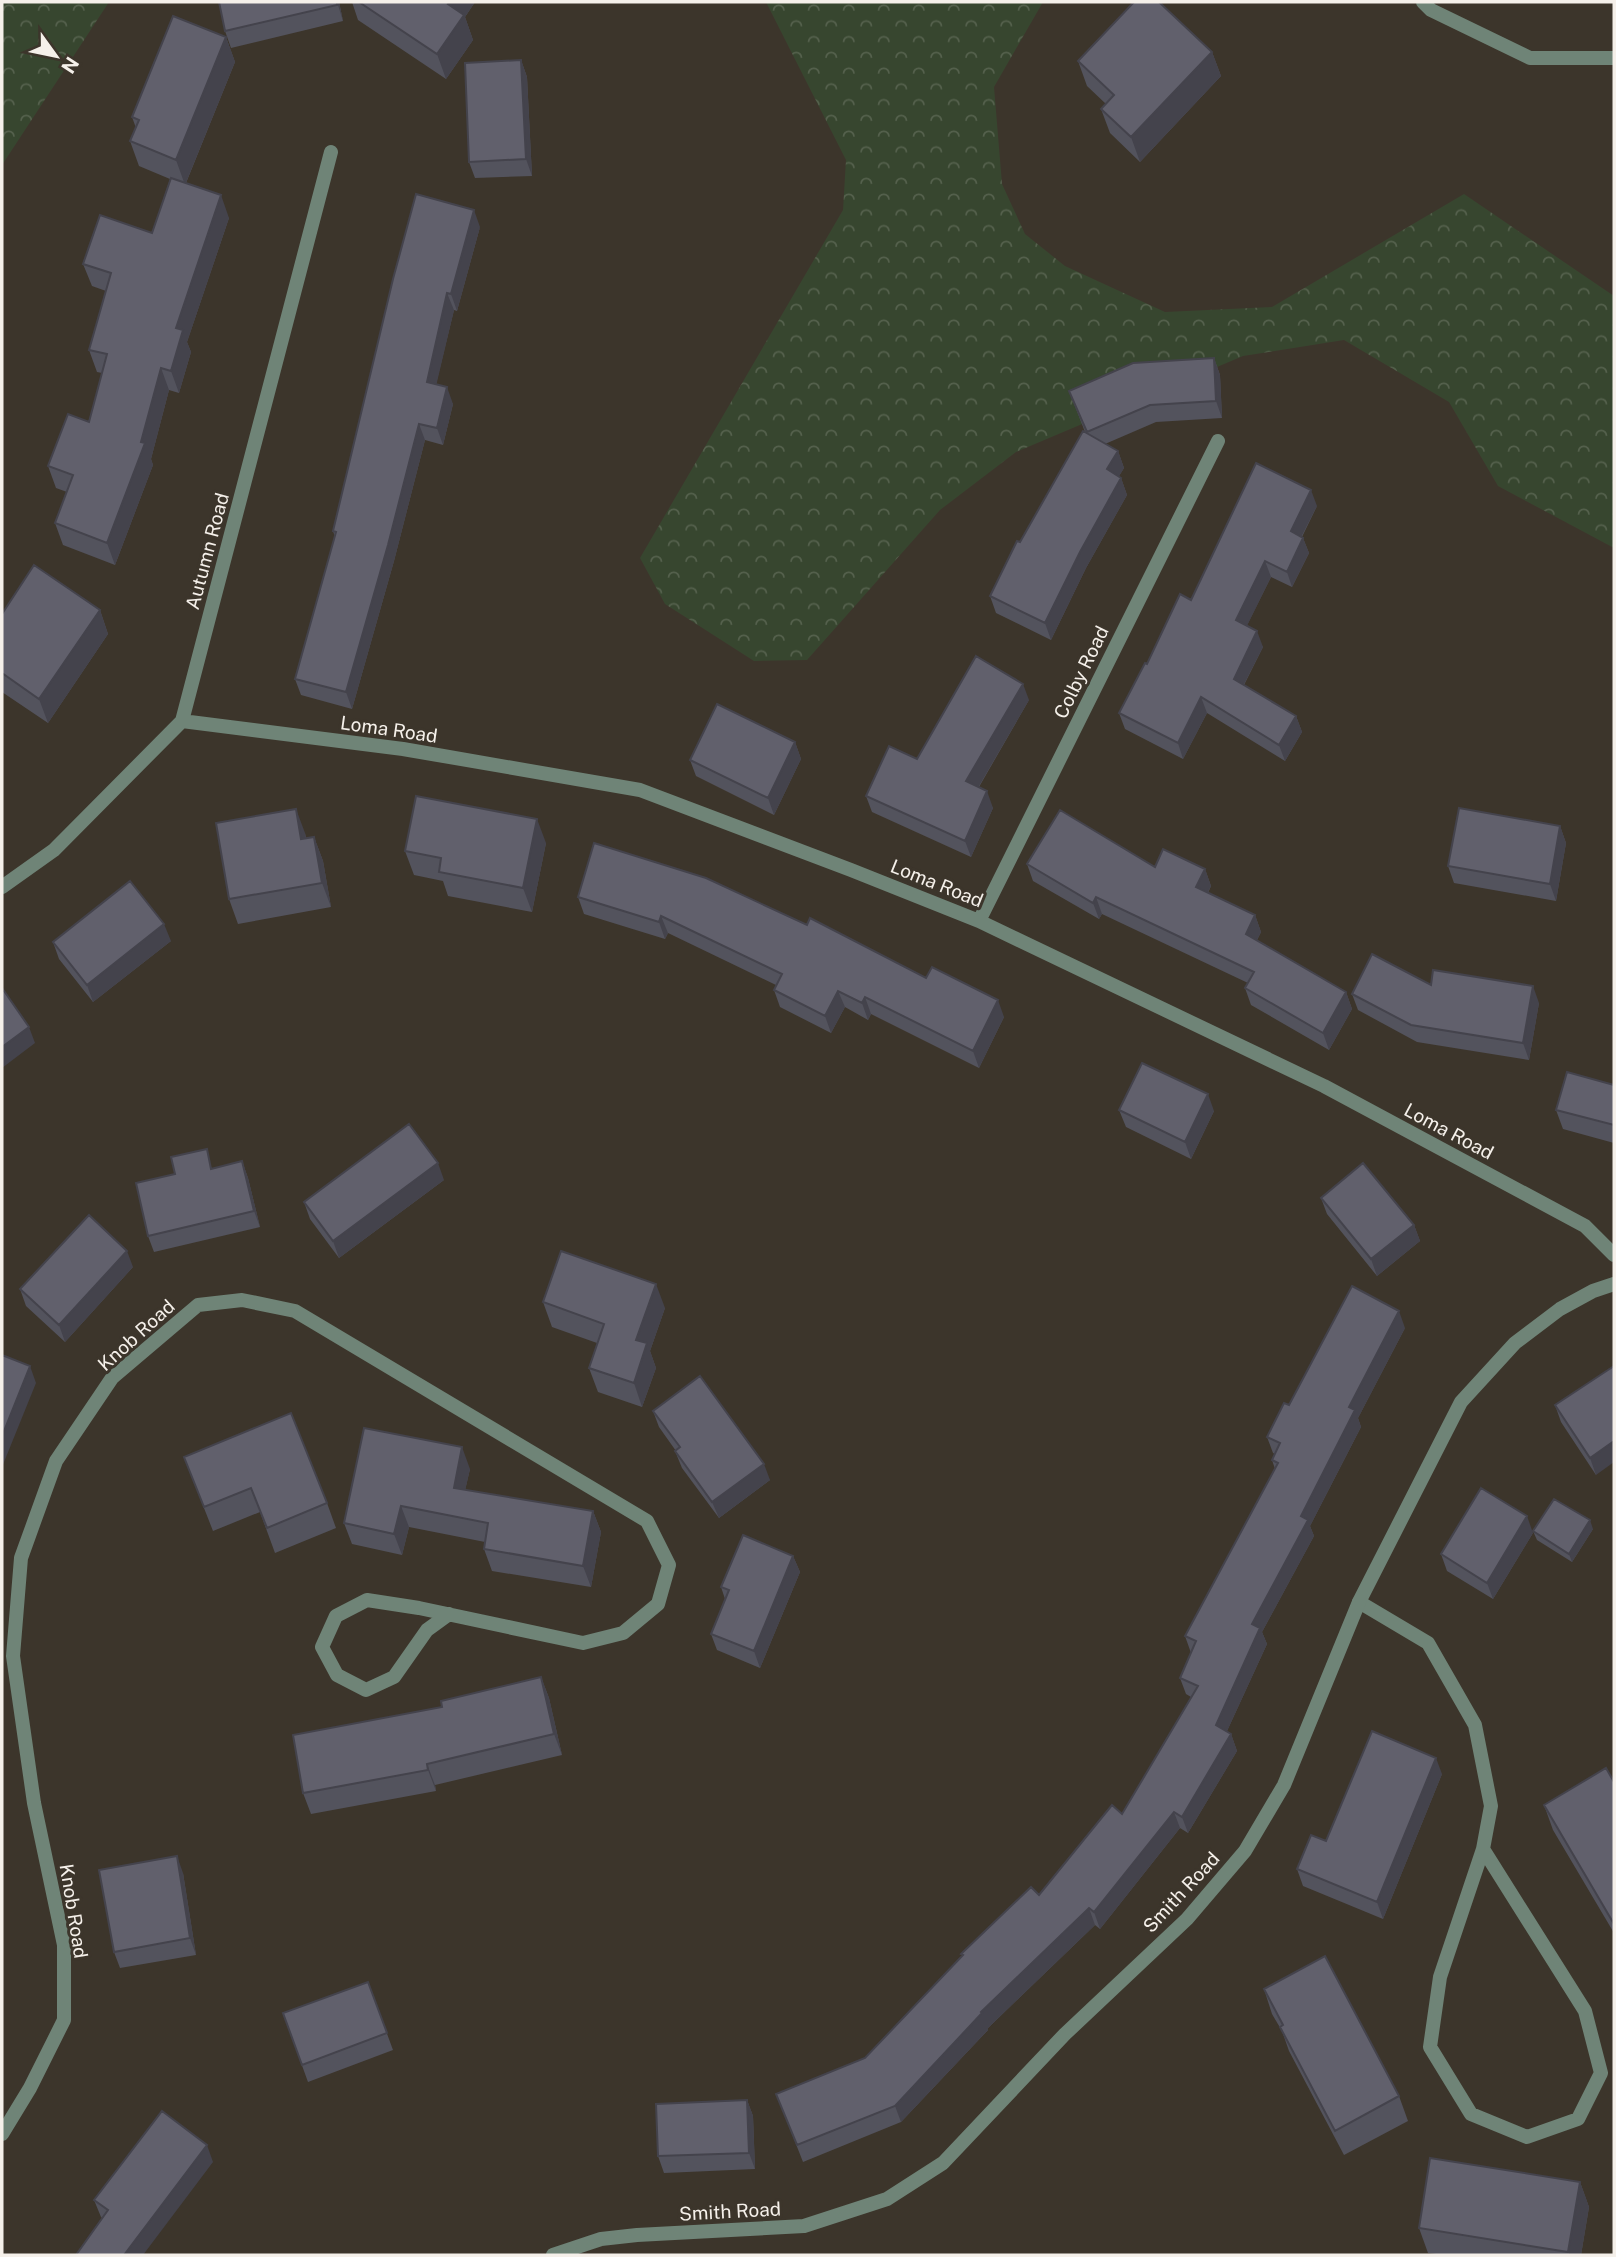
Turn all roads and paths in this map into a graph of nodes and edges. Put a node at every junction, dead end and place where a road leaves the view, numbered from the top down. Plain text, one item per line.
1 (1423, 2) edge
2 (1614, 58) edge
3 (331, 152) dead end
4 (1218, 440) dead end
5 (182, 721) junction
6 (2, 887) edge
7 (979, 921) junction
8 (1614, 1255) edge
9 (1614, 1284) edge
10 (1359, 1602) junction
11 (449, 1614) junction
12 (1483, 1849) junction
13 (2, 2134) edge
14 (553, 2255) edge

1 - 2 street
3 - 5 street, Autumn Road
4 - 7 street, Colby Road
5 - 6 street
5 - 7 street, Loma Road
7 - 8 street, Loma Road
9 - 10 street, Smith Road
10 - 12 street
10 - 14 street, Smith Road
11 - 11 street, Knob Road
11 - 13 street, Knob Road
12 - 12 street

